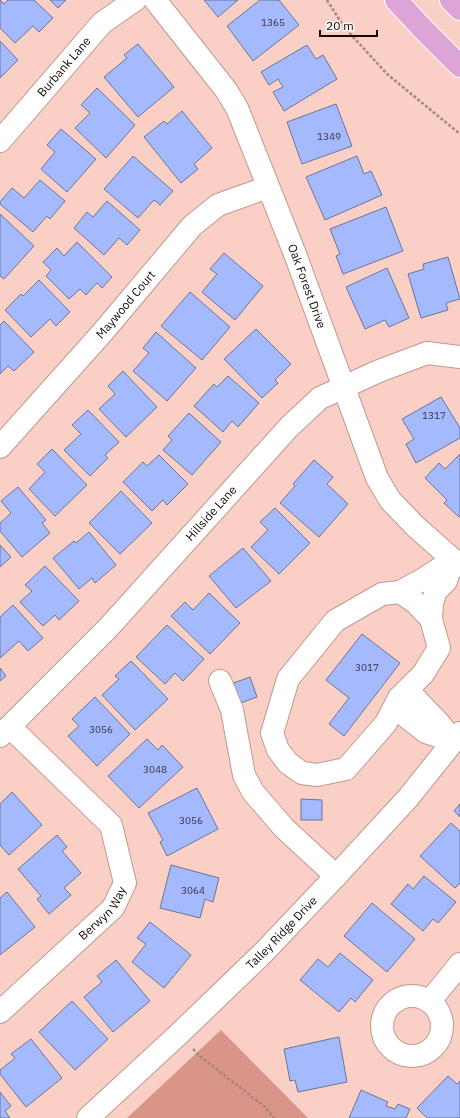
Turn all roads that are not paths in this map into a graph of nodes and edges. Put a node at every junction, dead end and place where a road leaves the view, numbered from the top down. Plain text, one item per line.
1 (135, 0) edge
2 (155, 0) edge
3 (396, 0) edge
4 (451, 0) edge
5 (460, 9) edge
6 (460, 66) edge
7 (0, 141) edge
8 (268, 187) junction
9 (460, 357) edge
10 (344, 387) junction
11 (0, 447) edge
12 (456, 563) edge
13 (400, 592) junction
14 (431, 619) junction
15 (220, 681) dead end
16 (399, 698) junction
17 (5, 732) edge
18 (457, 737) edge
19 (336, 876) junction
20 (460, 964) edge
21 (430, 1001) dead end
22 (0, 1012) edge
23 (88, 1118) edge

1 - 7 street, Burbank Lane
2 - 8 street, Oak Forest Drive
3 - 6 main road
4 - 5 main road
8 - 10 street, Oak Forest Drive
8 - 11 street, Maywood Court
9 - 10 street, Hillside Lane
10 - 12 street, Oak Forest Drive
10 - 17 street, Hillside Lane
12 - 13 street
12 - 14 street
13 - 14 street
13 - 16 street
14 - 16 street
15 - 19 street
16 - 18 street
17 - 22 street, Berwyn Way
18 - 19 street, Talley Ridge Drive
19 - 23 street, Talley Ridge Drive
20 - 21 street

